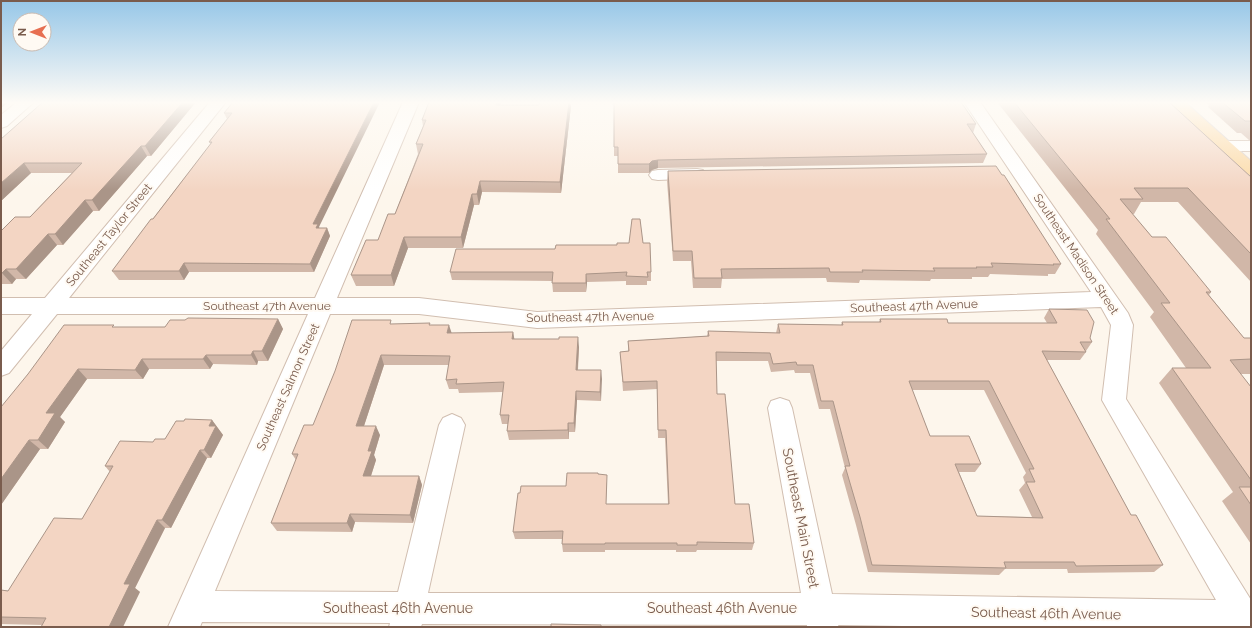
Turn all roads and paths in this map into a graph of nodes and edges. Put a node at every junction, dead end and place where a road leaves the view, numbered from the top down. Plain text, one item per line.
1 (194, 131) edge
2 (399, 131) edge
3 (993, 131) edge
4 (1208, 131) edge
5 (1224, 146) junction
6 (1251, 146) edge
7 (1019, 169) junction
8 (995, 170) edge
9 (1251, 170) edge
10 (713, 174) edge
11 (658, 175) dead end
12 (1108, 299) junction
13 (1, 306) edge
14 (51, 306) junction
15 (324, 306) junction
16 (1, 367) edge
17 (780, 408) dead end
18 (452, 425) dead end
19 (188, 616) edge
20 (407, 618) edge
21 (821, 618) edge
22 (1248, 620) edge

1 - 14 street, Southeast Taylor Street
2 - 15 street, Southeast Salmon Street
3 - 7 street, Southeast Madison Street
4 - 5 main road
5 - 6 street
5 - 9 main road
7 - 8 street
7 - 12 street, Southeast Madison Street
10 - 11 street
12 - 15 street, Southeast 47th Avenue
12 - 22 street, Southeast Madison Street
13 - 14 street, Southeast 47th Avenue
14 - 15 street, Southeast 47th Avenue
14 - 16 street, Southeast Taylor Street
15 - 19 street, Southeast Salmon Street
17 - 21 street, Southeast Main Street
18 - 20 street
19 - 20 street, Southeast 46th Avenue
20 - 21 street, Southeast 46th Avenue
21 - 22 street, Southeast 46th Avenue

